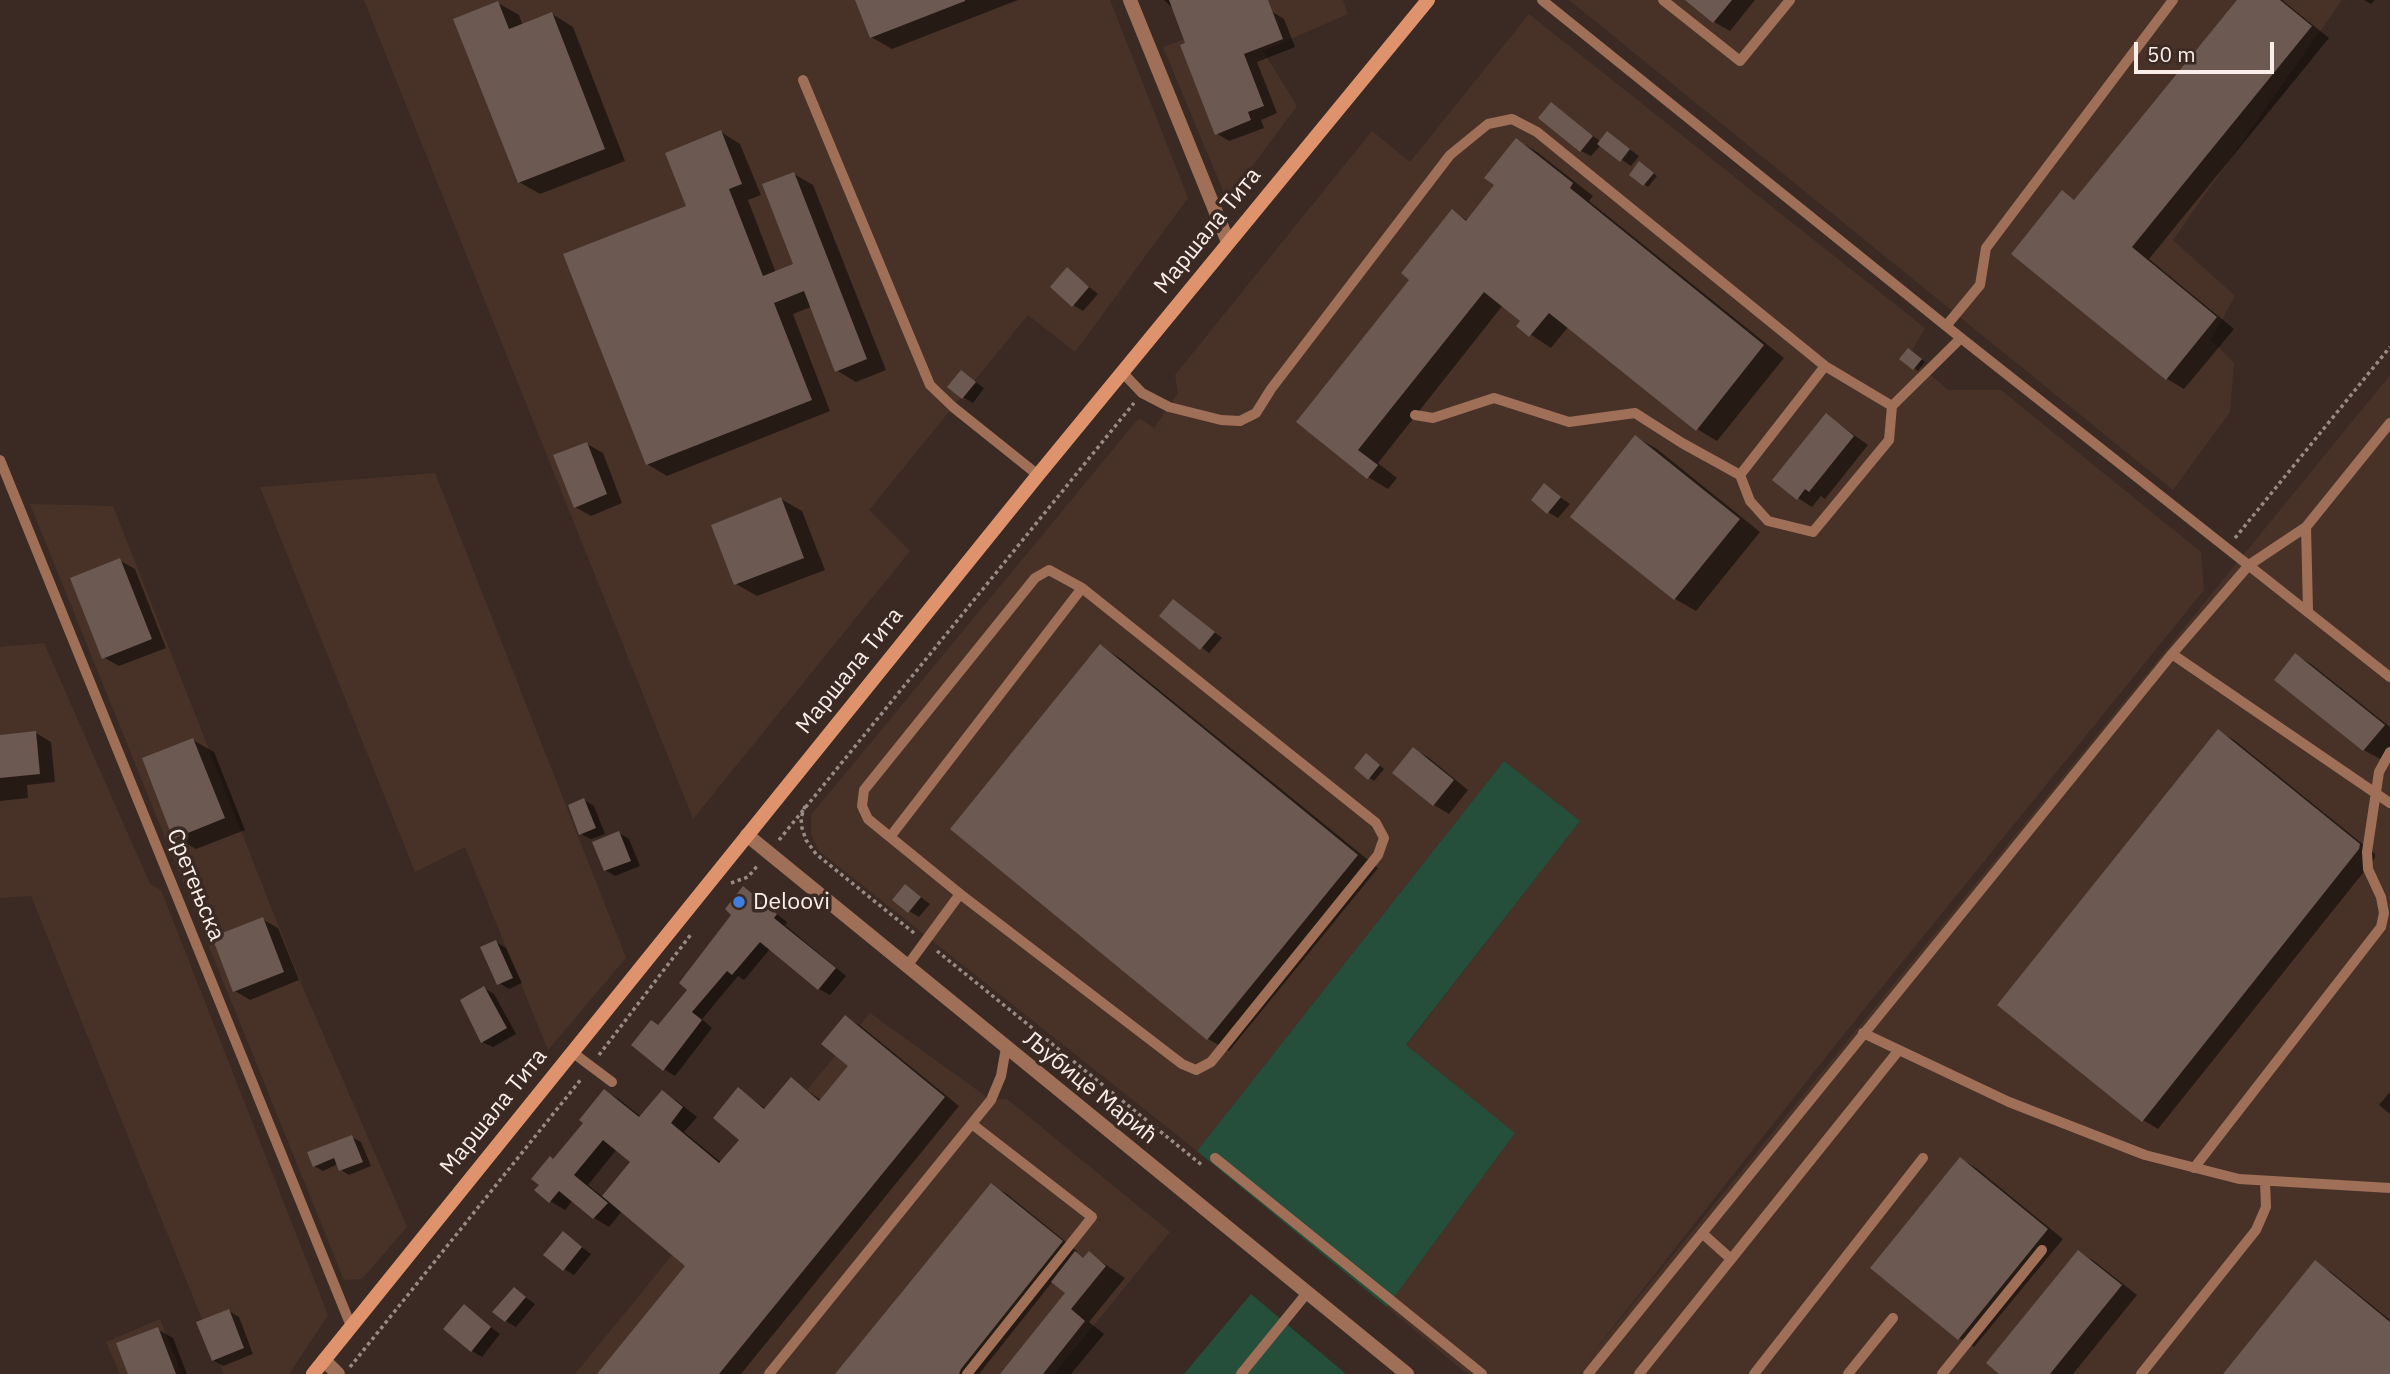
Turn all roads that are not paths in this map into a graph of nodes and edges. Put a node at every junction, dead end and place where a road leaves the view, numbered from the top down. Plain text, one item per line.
1 (1130, 0) edge
2 (1428, 0) edge
3 (1542, 0) edge
4 (1663, 0) edge
5 (1790, 0) edge
6 (2174, 0) edge
7 (803, 80) dead end
8 (1228, 242) junction
9 (1946, 326) junction
10 (1961, 338) junction
11 (1825, 366) junction
12 (1122, 372) junction
13 (1892, 406) junction
14 (1415, 415) dead end
15 (2390, 423) edge
16 (0, 460) edge
17 (1038, 475) junction
18 (1740, 475) junction
19 (2306, 527) junction
20 (2249, 565) junction
21 (1082, 588) junction
22 (2308, 610) junction
23 (2172, 653) junction
24 (2390, 677) edge
25 (2390, 751) edge
26 (2375, 791) junction
27 (2390, 803) edge
28 (747, 835) junction
29 (890, 838) junction
30 (960, 894) junction
31 (907, 966) junction
32 (1863, 1033) junction
33 (1006, 1048) junction
34 (1899, 1051) junction
35 (572, 1052) junction
36 (612, 1082) dead end
37 (972, 1124) junction
38 (1215, 1158) dead end
39 (1923, 1158) dead end
40 (2194, 1168) junction
41 (2265, 1182) junction
42 (2390, 1188) edge
43 (1702, 1233) junction
44 (2042, 1250) dead end
45 (1731, 1259) junction
46 (1307, 1293) junction
47 (1893, 1318) dead end
48 (351, 1326) junction
49 (324, 1360) junction
50 (313, 1374) edge
51 (338, 1374) edge
52 (769, 1374) edge
53 (967, 1374) edge
54 (1241, 1374) edge
55 (1406, 1374) edge
56 (1482, 1374) edge
57 (1588, 1374) edge
58 (1639, 1374) edge
59 (1754, 1374) edge
60 (1848, 1374) edge
61 (1942, 1374) edge
62 (2141, 1374) edge

1 - 8 street
2 - 8 main road, Маршала Тита
3 - 9 lane
4 - 5 lane
6 - 9 lane
7 - 17 lane
8 - 12 main road, Маршала Тита
9 - 10 lane
10 - 13 lane
10 - 20 lane
11 - 12 lane
11 - 13 lane
11 - 18 lane
12 - 17 main road, Маршала Тита
13 - 18 lane
14 - 18 lane
15 - 19 lane
16 - 48 lane, Сретењска
17 - 28 main road, Маршала Тита
19 - 20 lane
19 - 22 lane
20 - 22 lane
20 - 23 lane
21 - 29 lane
21 - 29 lane
21 - 30 lane
22 - 24 lane
23 - 26 lane
23 - 32 lane
25 - 26 lane
26 - 27 lane
26 - 40 lane
28 - 31 street, Љубице Марић
28 - 35 main road, Маршала Тита
29 - 30 lane
30 - 31 lane
31 - 33 street, Љубице Марић
32 - 34 lane
32 - 43 lane
33 - 37 lane
33 - 46 street, Љубице Марић
34 - 40 lane
34 - 45 lane
35 - 36 lane
35 - 48 main road, Маршала Тита
37 - 52 lane
37 - 53 lane
38 - 56 lane
39 - 59 lane
40 - 41 lane
41 - 42 lane
41 - 62 lane
43 - 45 lane
43 - 57 lane
44 - 61 lane
45 - 58 lane
46 - 54 lane
46 - 55 street, Љубице Марић
47 - 60 lane
48 - 49 main road, Маршала Тита
49 - 50 main road, Маршала Тита
49 - 51 street

